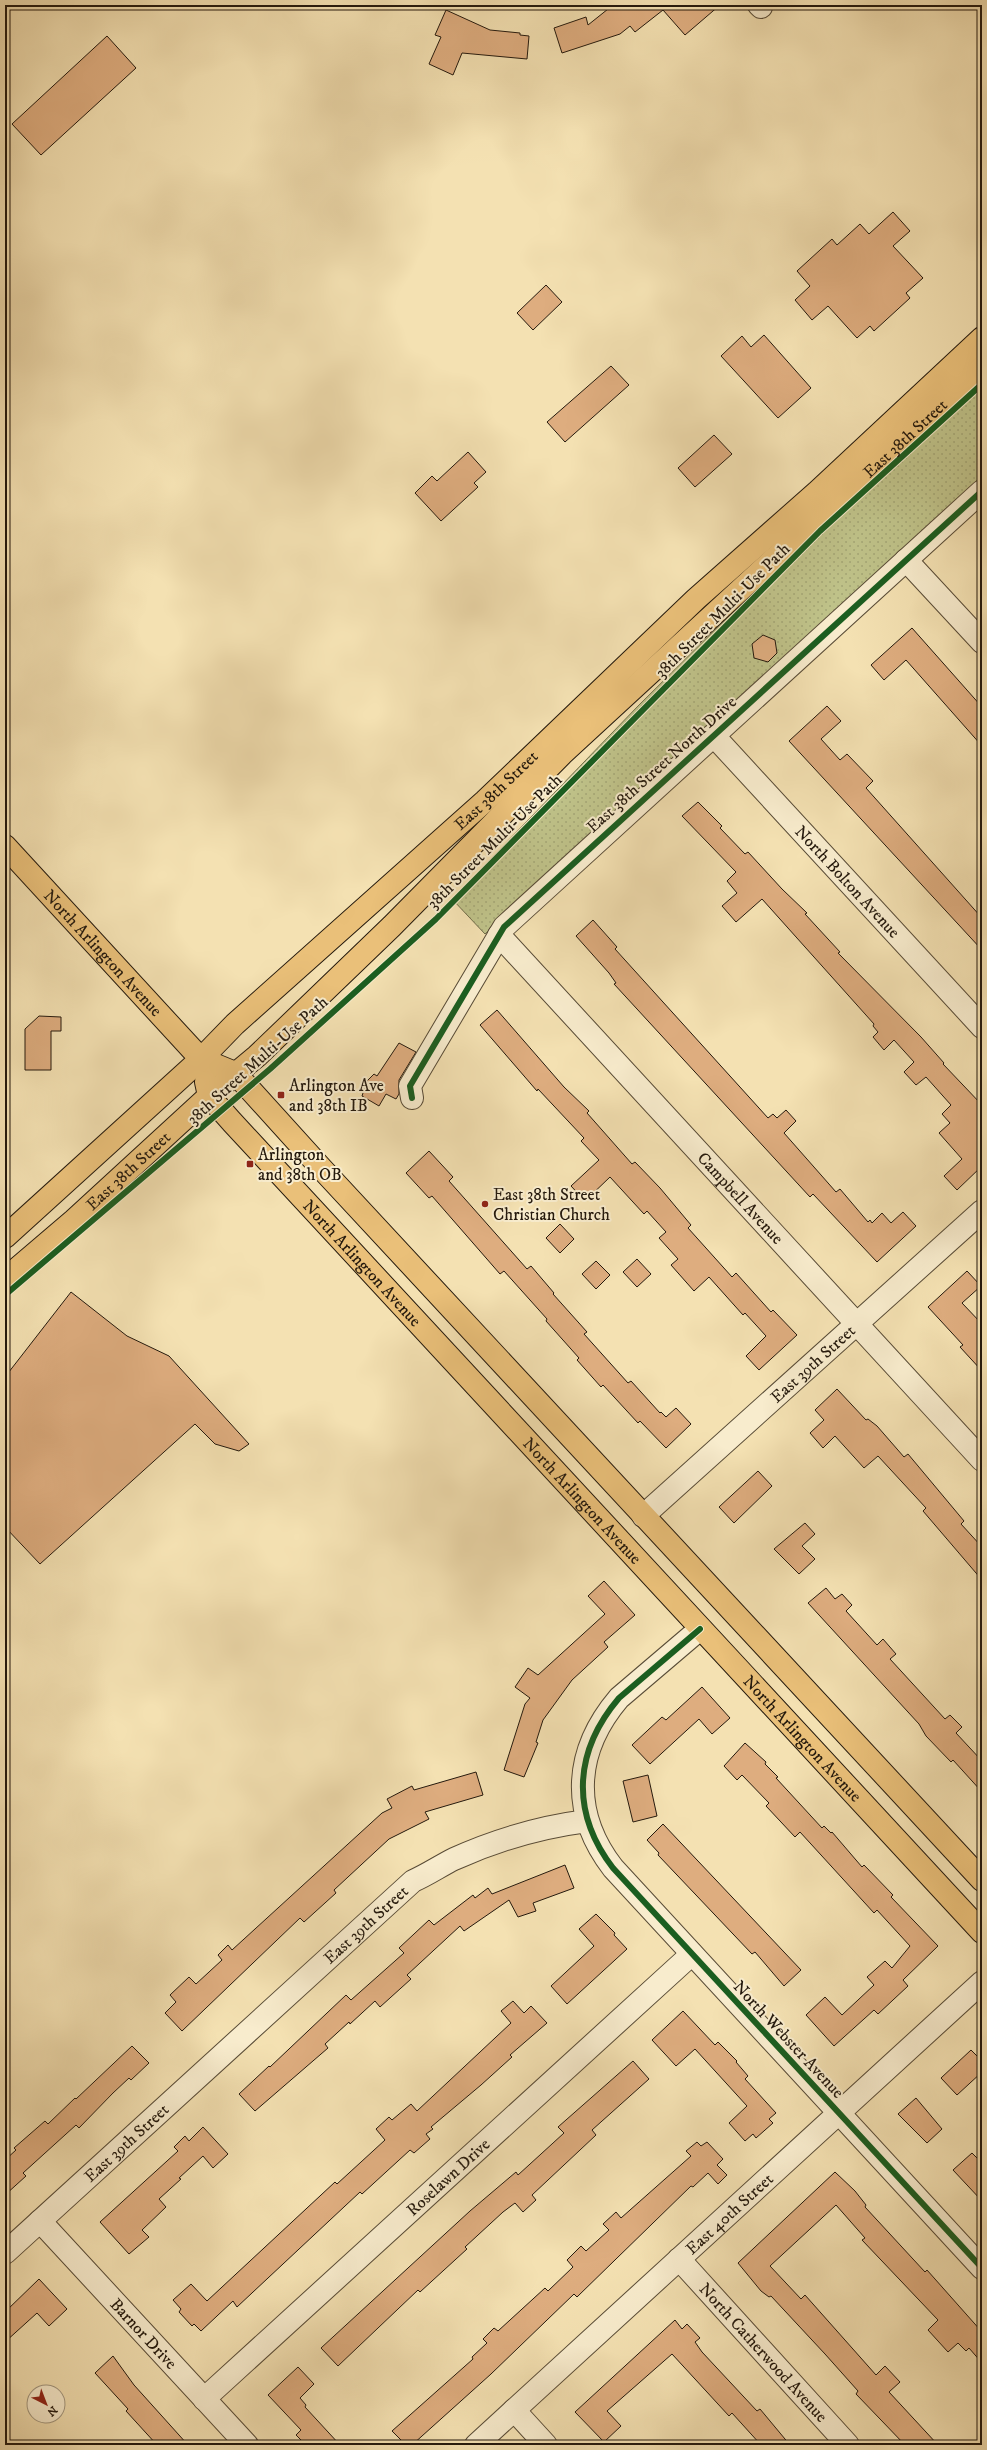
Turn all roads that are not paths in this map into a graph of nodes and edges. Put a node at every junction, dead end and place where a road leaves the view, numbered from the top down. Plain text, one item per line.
1 (982, 338) edge
2 (982, 367) edge
3 (982, 491) edge
4 (906, 560) junction
5 (982, 642) edge
6 (713, 736) junction
7 (5, 846) edge
8 (499, 935) junction
9 (982, 1027) edge
10 (201, 1060) junction
11 (235, 1073) junction
12 (209, 1096) junction
13 (412, 1098) dead end
14 (982, 1211) edge
15 (5, 1237) edge
16 (5, 1279) edge
17 (858, 1325) junction
18 (982, 1460) edge
19 (643, 1516) junction
20 (700, 1629) junction
21 (587, 1821) junction
22 (982, 1880) edge
23 (982, 1932) edge
24 (692, 1954) junction
25 (982, 1982) edge
26 (839, 2113) junction
27 (40, 2221) junction
28 (5, 2252) edge
29 (679, 2260) junction
30 (982, 2268) edge
31 (204, 2399) junction
32 (514, 2410) junction
33 (247, 2445) edge
34 (476, 2445) edge
35 (546, 2445) edge
36 (848, 2445) edge

1 - 10 main road, East 38th Street
2 - 11 main road, East 38th Street
3 - 4 street, East 38th Street North Drive
4 - 5 street
4 - 6 street, East 38th Street North Drive
6 - 8 street, East 38th Street North Drive
6 - 9 street, North Bolton Avenue
7 - 10 main road, North Arlington Avenue
8 - 13 street, East 38th Street North Drive
8 - 17 street, Campbell Avenue
10 - 11 main road, North Arlington Avenue
10 - 12 main road, North Arlington Avenue
10 - 15 main road, East 38th Street
11 - 12 main road, East 38th Street
11 - 19 main road, North Arlington Avenue
12 - 16 main road, East 38th Street
12 - 20 main road, North Arlington Avenue
14 - 17 street, East 39th Street
17 - 18 street, Campbell Avenue
17 - 19 street, East 39th Street
19 - 22 main road, North Arlington Avenue
20 - 21 street
20 - 23 main road, North Arlington Avenue
21 - 24 street, North Webster Avenue
21 - 27 street, East 39th Street
24 - 26 street, North Webster Avenue
24 - 31 street, Roselawn Drive
25 - 26 street, East 40th Street
26 - 29 street, East 40th Street
26 - 30 street, North Webster Avenue
27 - 28 street, East 39th Street
27 - 31 street, Barnor Drive
29 - 32 street, East 40th Street
29 - 36 street, North Catherwood Avenue
31 - 33 street, Barnor Drive
32 - 34 street, East 40th Street
32 - 35 street

